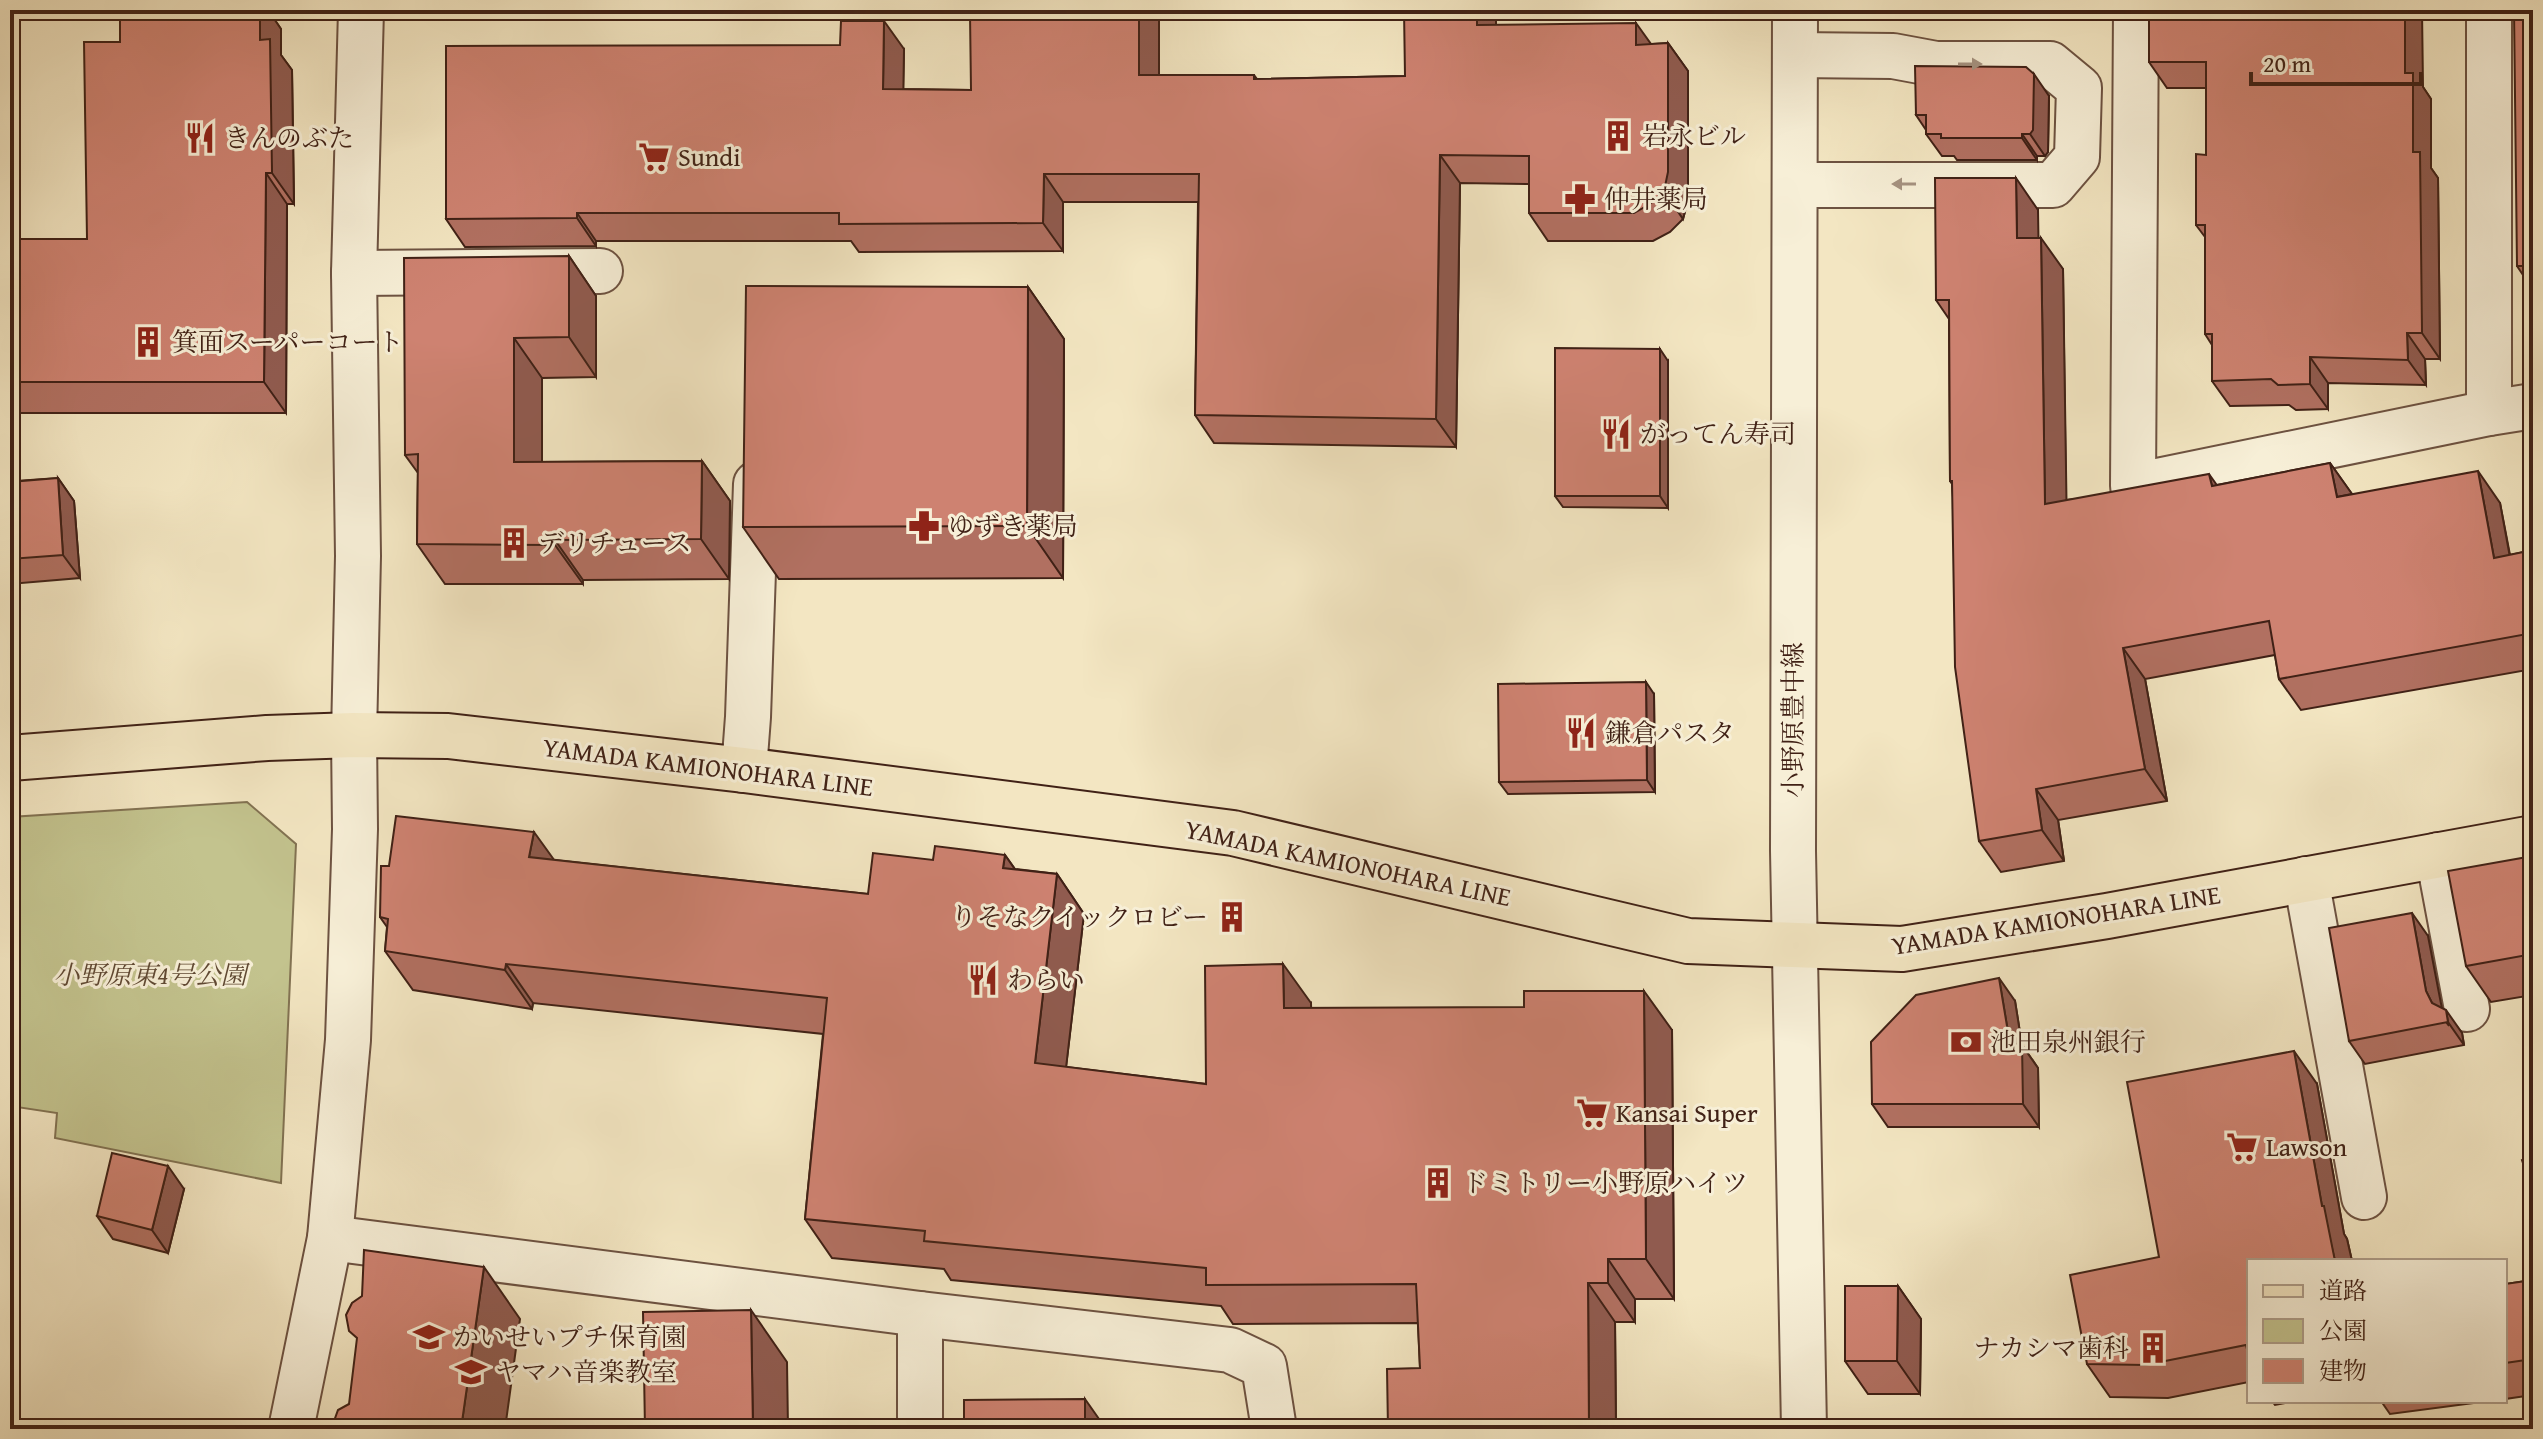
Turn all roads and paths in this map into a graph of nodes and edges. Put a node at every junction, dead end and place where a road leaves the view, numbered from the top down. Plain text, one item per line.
1 (361, 10) edge
2 (1795, 10) edge
3 (2136, 10) edge
4 (2489, 10) edge
5 (1795, 55) junction
6 (1795, 185) junction
7 (600, 271) dead end
8 (354, 273) junction
9 (2533, 406) edge
10 (2489, 413) junction
11 (755, 445) edge
12 (354, 735) junction
13 (10, 758) edge
14 (744, 770) junction
15 (2533, 838) edge
16 (2438, 855) junction
17 (2306, 879) junction
18 (1795, 945) junction
19 (2467, 1009) edge
20 (2364, 1197) dead end
21 (330, 1238) junction
22 (920, 1314) junction
23 (291, 1429) edge
24 (920, 1429) edge
25 (1274, 1429) edge
26 (1804, 1429) edge

1 - 8 street
2 - 5 street, 小野原豊中線
3 - 10 street
4 - 10 street
5 - 6 street, 小野原豊中線
5 -> 6 street
6 - 18 street, 小野原豊中線
7 - 8 street
8 - 12 street
9 - 10 street
11 - 14 street
12 - 13 main road, YAMADA KAMIONOHARA LINE
12 - 14 main road, YAMADA KAMIONOHARA LINE
12 - 21 street
14 - 18 main road, YAMADA KAMIONOHARA LINE
15 - 16 main road, YAMADA KAMIONOHARA LINE
16 - 17 main road, YAMADA KAMIONOHARA LINE
16 - 19 street
17 - 18 main road, YAMADA KAMIONOHARA LINE
17 - 20 street
18 - 26 street, 小野原豊中線
21 - 22 street
21 - 23 street
22 - 24 street
22 - 25 street

